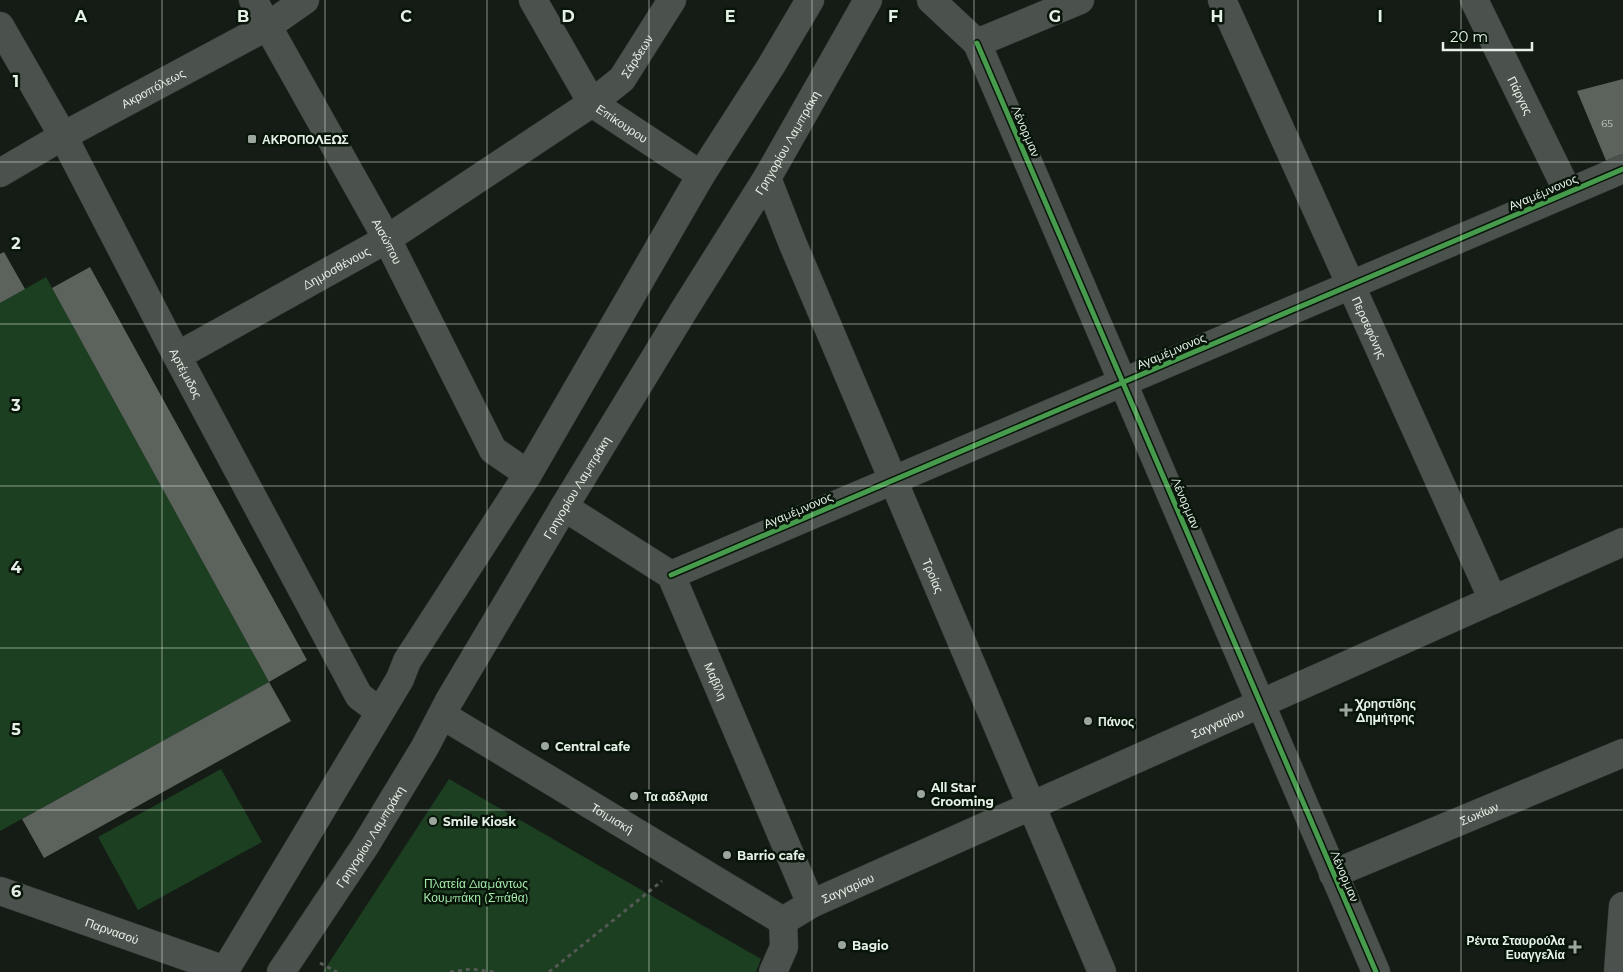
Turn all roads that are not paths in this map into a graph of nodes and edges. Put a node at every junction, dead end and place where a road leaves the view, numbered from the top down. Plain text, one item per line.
1 (253, 0) edge
2 (305, 0) edge
3 (532, 0) edge
4 (672, 0) edge
5 (810, 0) edge
6 (868, 0) edge
7 (931, 0) edge
8 (1080, 0) edge
9 (1222, 0) edge
10 (1474, 0) edge
11 (0, 26) edge
12 (268, 26) junction
13 (978, 43) junction
14 (592, 103) junction
15 (63, 136) junction
16 (1623, 168) edge
17 (0, 174) edge
18 (701, 175) junction
19 (767, 178) junction
20 (1568, 192) junction
21 (387, 239) junction
22 (1350, 285) junction
23 (177, 356) junction
24 (1123, 382) junction
25 (528, 474) junction
26 (893, 480) junction
27 (564, 507) junction
28 (1623, 542) edge
29 (671, 575) junction
30 (1493, 600) junction
31 (1261, 704) junction
32 (380, 712) junction
33 (442, 715) junction
34 (1623, 753) edge
35 (1032, 806) junction
36 (1334, 874) junction
37 (0, 891) edge
38 (811, 904) junction
39 (1623, 906) edge
40 (783, 921) junction
41 (224, 971) edge
42 (281, 972) edge
43 (773, 972) edge
44 (1102, 972) edge
45 (1376, 972) edge
46 (1618, 972) edge

1 - 12 street, Αισώπου
2 - 12 street, Ακροπόλεως
3 - 14 street, Επίκουρου
4 - 14 street, Σάρδεων
5 - 18 street
6 - 19 street, Γρηγορίου Λαμπράκη
7 - 13 street
8 - 13 street
9 - 22 street, Περσεφόνης
10 - 20 street, Πάργας
11 - 15 street, Αρτέμιδος
12 - 15 street, Ακροπόλεως
12 - 21 street, Αισώπου
13 - 24 street, Λένορμαν
14 - 18 street, Επίκουρου
14 - 21 street, Δημοσθένους
15 - 17 street, Ακροπόλεως
15 - 23 street, Αρτέμιδος
16 - 20 street, Αγαμέμνονος
18 - 25 street
19 - 26 street, Τροίας
19 - 27 street, Γρηγορίου Λαμπράκη
20 - 22 street, Αγαμέμνονος
21 - 23 street, Δημοσθένους
21 - 25 street, Αισώπου
22 - 24 street, Αγαμέμνονος
22 - 30 street, Περσεφόνης
23 - 32 street, Αρτέμιδος
24 - 26 street, Αγαμέμνονος
24 - 31 street, Λένορμαν
25 - 32 street
26 - 29 street, Αγαμέμνονος
26 - 35 street, Τροίας
27 - 29 street
27 - 33 street, Γρηγορίου Λαμπράκη
28 - 30 street, Σαγγαρίου
29 - 38 street, Μαβίλη
30 - 31 street, Σαγγαρίου
31 - 35 street, Σαγγαρίου
31 - 36 street, Λένορμαν
32 - 41 street
33 - 40 street, Τσιμισκή
33 - 42 street, Γρηγορίου Λαμπράκη
34 - 36 street, Σωκίων
35 - 38 street, Σαγγαρίου
35 - 44 street, Τροίας
36 - 45 street, Λένορμαν
37 - 41 street, Παρνασού
38 - 40 street, Σαγγαρίου
39 - 46 street
40 - 43 street

